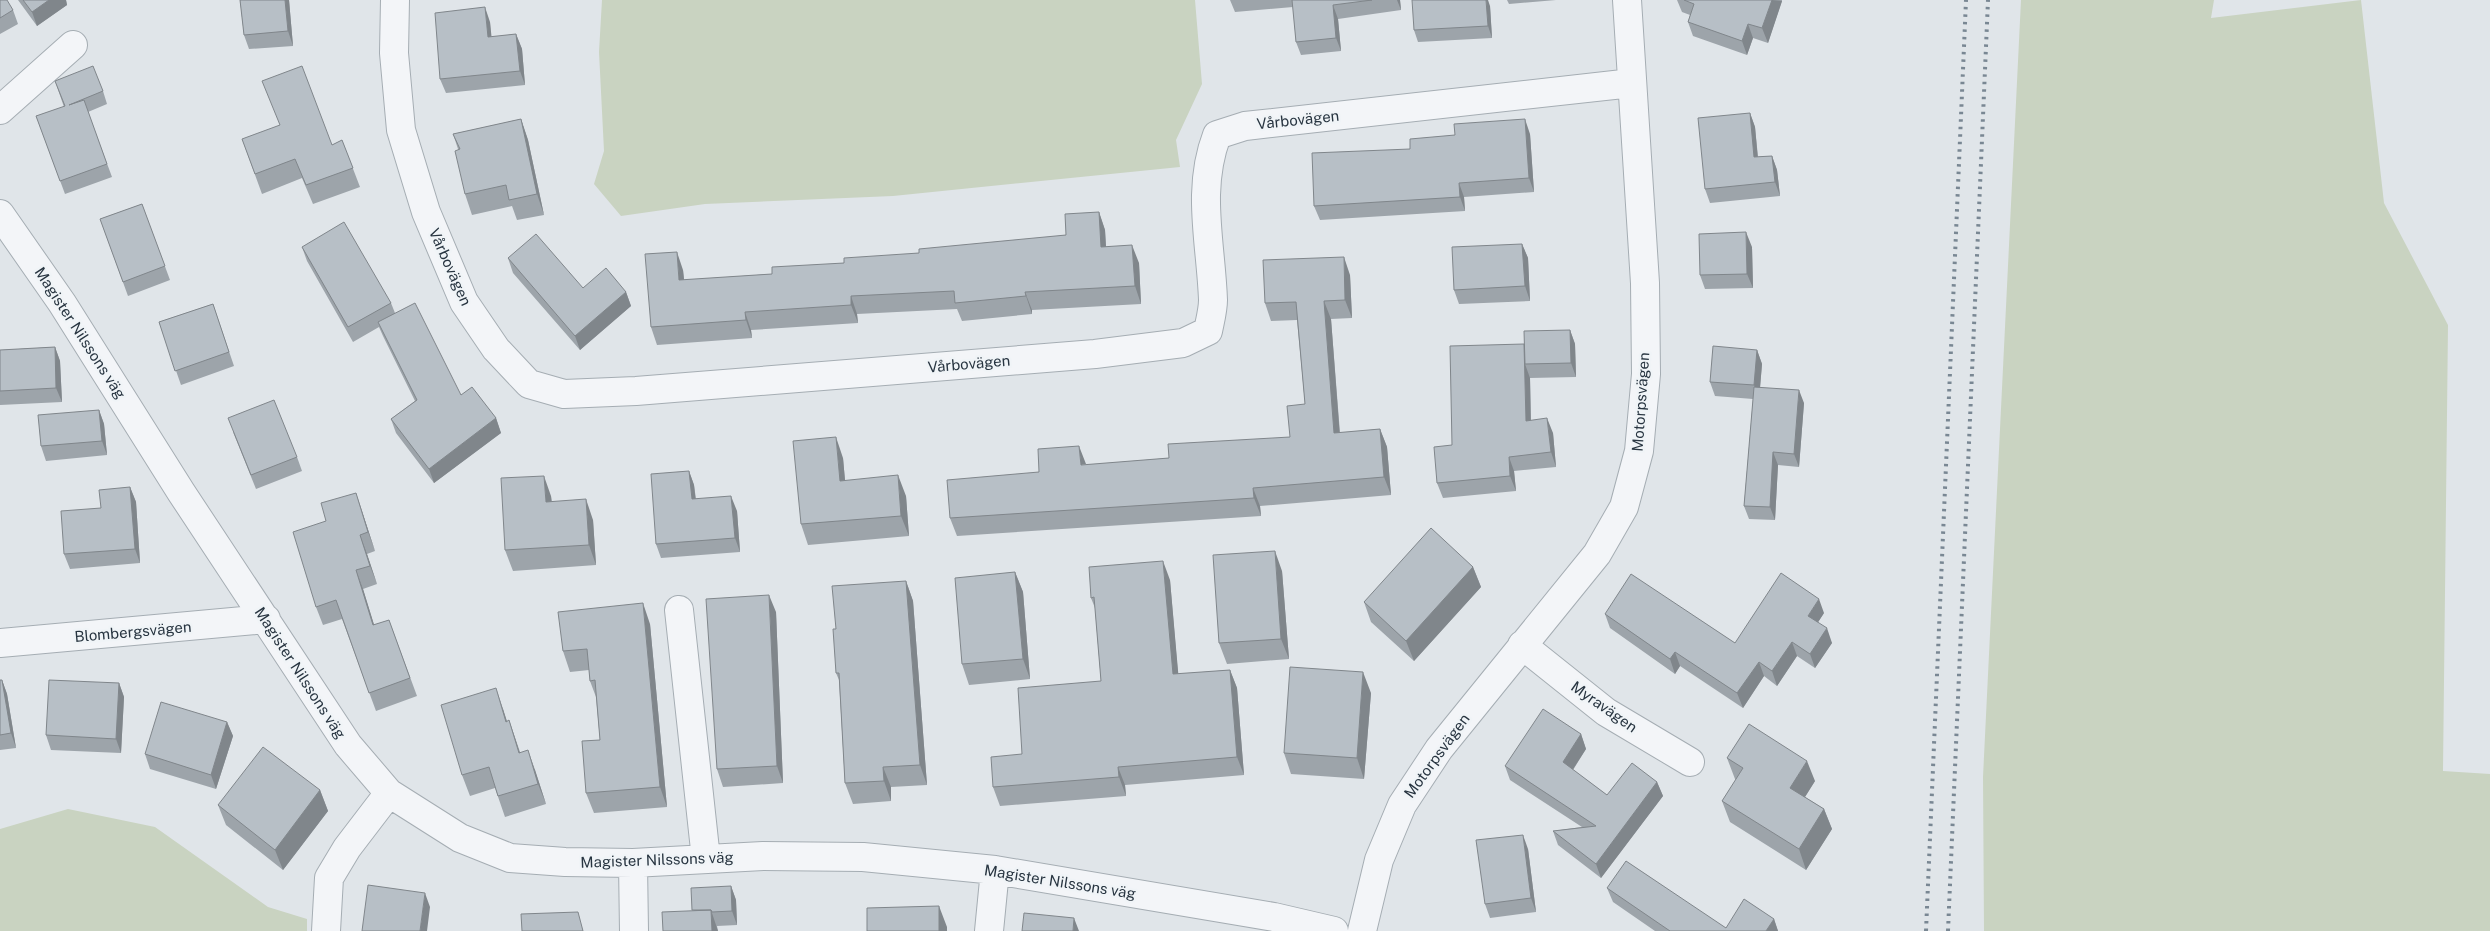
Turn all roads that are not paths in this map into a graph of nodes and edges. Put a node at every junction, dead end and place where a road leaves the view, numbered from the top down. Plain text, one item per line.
1 (395, 0) edge
2 (1627, 0) edge
3 (73, 45) dead end
4 (1632, 83) junction
5 (0, 110) edge
6 (0, 214) edge
7 (679, 610) dead end
8 (266, 619) junction
9 (0, 643) edge
10 (1522, 645) junction
11 (1690, 762) dead end
12 (390, 793) junction
13 (706, 859) junction
14 (633, 863) junction
15 (995, 870) junction
16 (326, 931) edge
17 (634, 931) edge
18 (989, 931) edge
19 (1334, 931) edge
20 (1362, 931) edge

1 - 4 street, Vårbovägen
2 - 4 street, Motorpsvägen
3 - 5 street
4 - 10 street, Motorpsvägen
6 - 8 street, Magister Nilssons väg
7 - 13 street
8 - 9 street, Blombergsvägen
8 - 12 street, Magister Nilssons väg
10 - 11 street, Myravägen
10 - 20 street, Motorpsvägen
12 - 14 street, Magister Nilssons väg
12 - 16 street
13 - 14 street, Magister Nilssons väg
13 - 15 street, Magister Nilssons väg
14 - 17 street
15 - 18 street
15 - 19 street, Magister Nilssons väg

